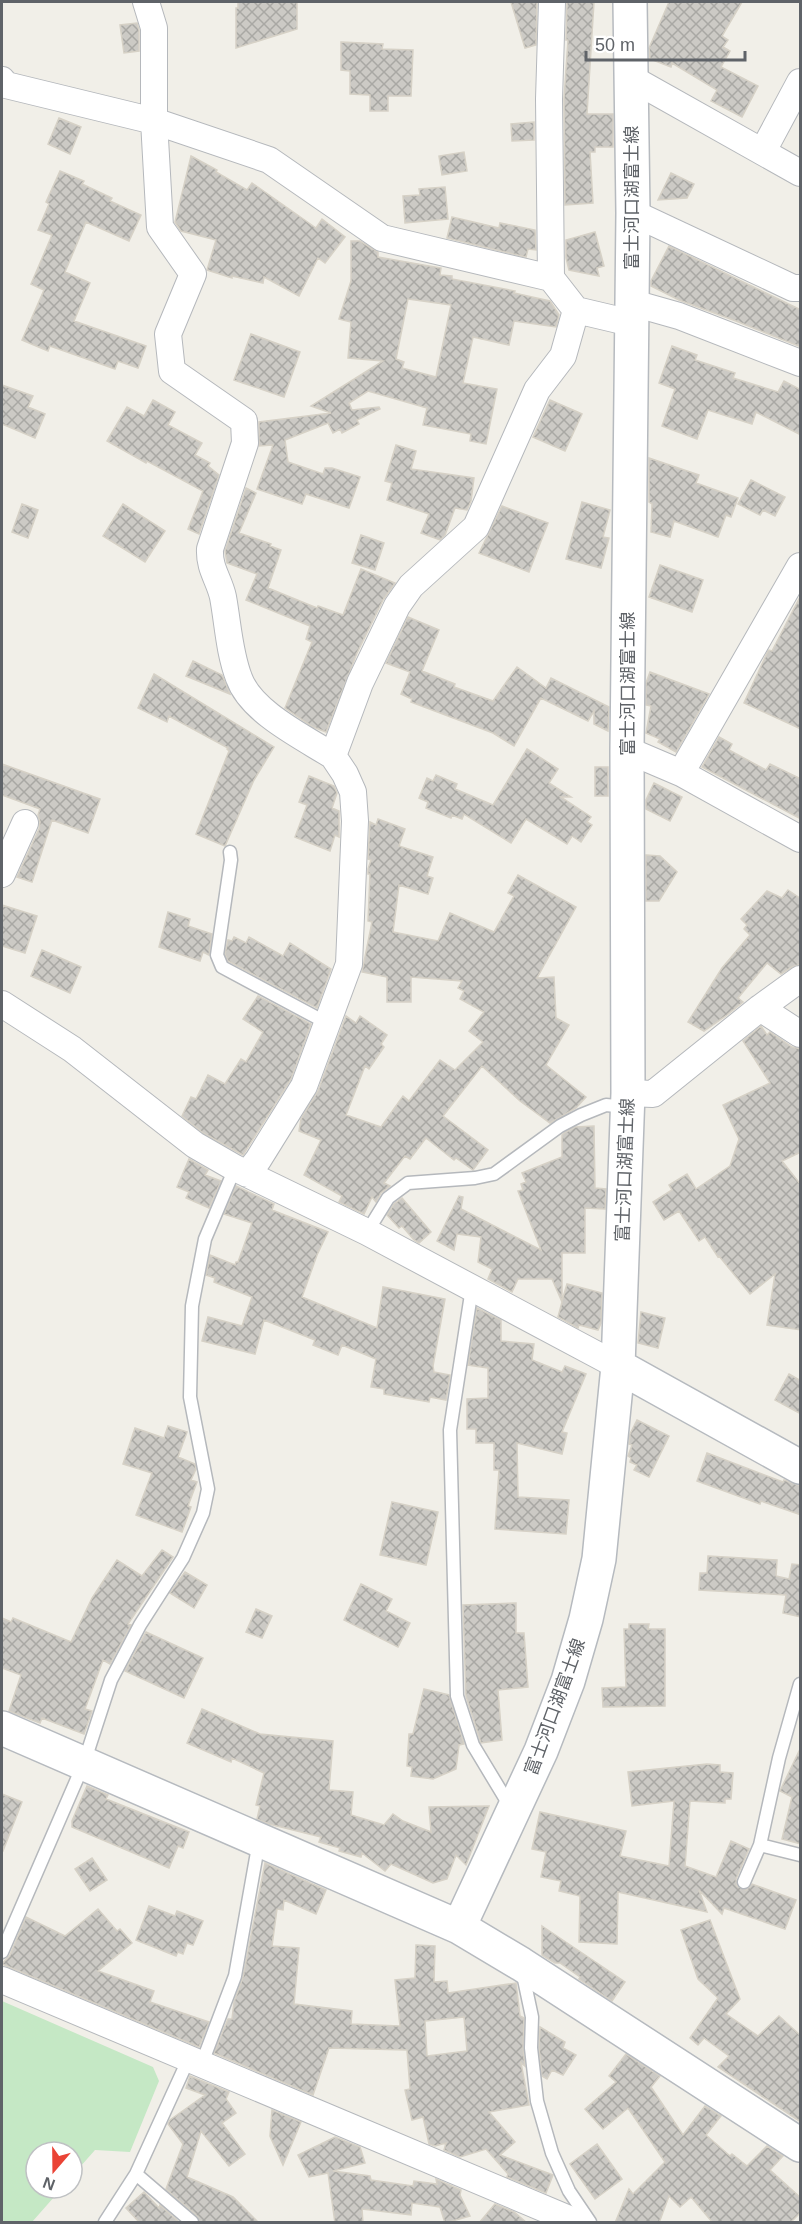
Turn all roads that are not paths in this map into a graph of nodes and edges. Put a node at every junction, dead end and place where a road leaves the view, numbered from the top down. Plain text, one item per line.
1 (146, 2) edge
2 (552, 2) edge
3 (630, 2) edge
4 (631, 78) junction
5 (2, 80) edge
6 (801, 82) edge
7 (154, 121) junction
8 (763, 151) junction
9 (801, 172) edge
10 (633, 213) junction
11 (551, 278) junction
12 (801, 288) edge
13 (576, 310) junction
14 (632, 313) junction
15 (801, 363) edge
16 (801, 566) edge
17 (627, 750) junction
18 (333, 756) junction
19 (681, 773) junction
20 (25, 823) dead end
21 (801, 839) edge
22 (230, 852) dead end
23 (2, 874) edge
24 (801, 979) edge
25 (2, 1004) edge
26 (760, 1008) junction
27 (327, 1023) junction
28 (801, 1034) edge
29 (627, 1100) junction
30 (241, 1171) junction
31 (367, 1232) junction
32 (472, 1288) junction
33 (618, 1366) junction
34 (801, 1467) edge
35 (801, 1684) edge
36 (2, 1728) edge
37 (84, 1763) junction
38 (513, 1811) junction
39 (259, 1839) junction
40 (760, 1845) junction
41 (801, 1855) edge
42 (744, 1882) dead end
43 (459, 1927) junction
44 (2, 1952) edge
45 (521, 1964) junction
46 (2, 1980) edge
47 (195, 2060) junction
48 (801, 2145) edge
49 (136, 2174) junction
50 (105, 2223) edge
51 (192, 2223) edge
52 (576, 2223) edge
53 (590, 2223) edge

1 - 7 street
2 - 11 street
3 - 4 main road, 富士河口湖富士線
4 - 8 street
4 - 10 main road, 富士河口湖富士線
5 - 7 street
6 - 8 street
7 - 11 street
7 - 18 street
8 - 9 street
10 - 12 street
10 - 14 main road, 富士河口湖富士線
11 - 13 street
13 - 14 street
13 - 18 street
14 - 15 street
14 - 17 main road, 富士河口湖富士線
16 - 19 street
17 - 19 street
17 - 29 main road, 富士河口湖富士線
18 - 27 street
19 - 21 street
20 - 23 street
22 - 27 lane
24 - 26 street
25 - 30 street
26 - 28 street
26 - 29 street
27 - 30 street
29 - 31 lane
29 - 33 main road, 富士河口湖富士線
30 - 31 street
30 - 37 lane
31 - 32 street
32 - 33 street
32 - 38 lane
33 - 34 main road
33 - 38 main road, 富士河口湖富士線
35 - 40 lane
36 - 37 main road
37 - 39 main road
37 - 44 lane
38 - 43 main road, 富士河口湖富士線
39 - 43 main road
39 - 47 lane
40 - 41 lane
40 - 42 lane
43 - 45 main road
45 - 48 main road
45 - 53 lane
46 - 47 street
47 - 49 lane
47 - 52 street
49 - 50 lane
49 - 51 lane

